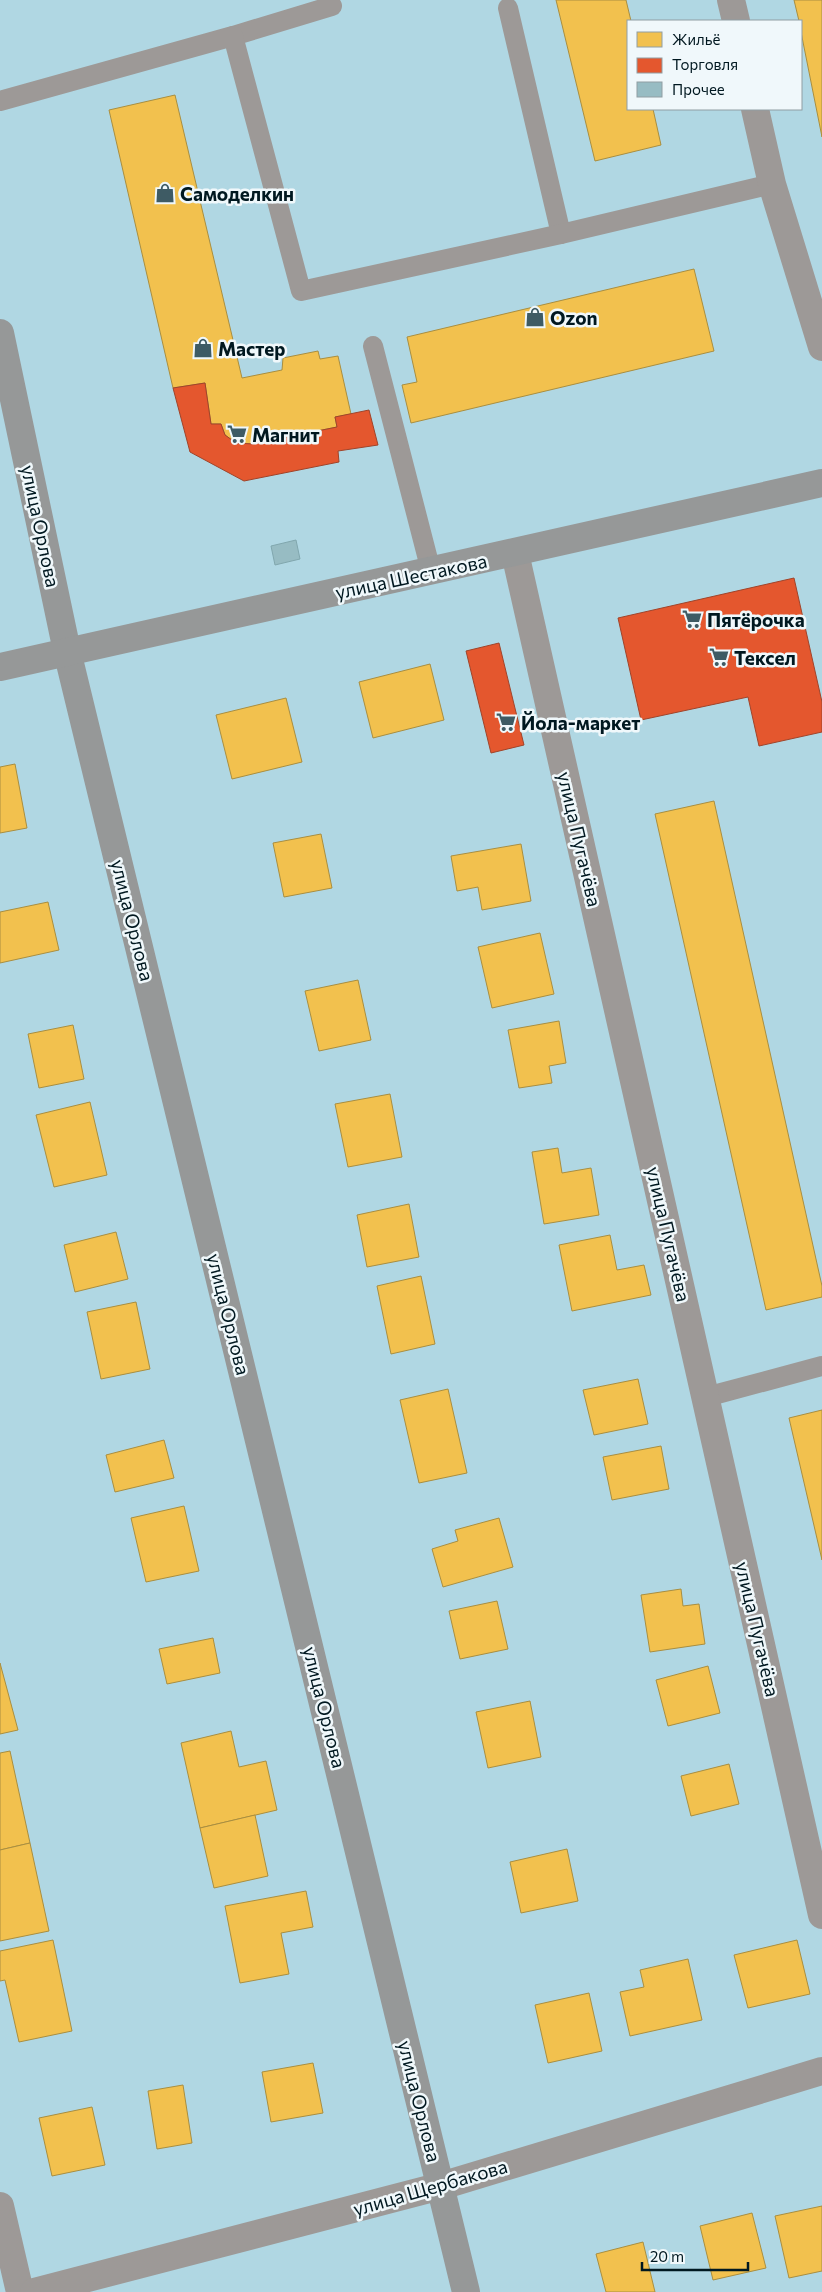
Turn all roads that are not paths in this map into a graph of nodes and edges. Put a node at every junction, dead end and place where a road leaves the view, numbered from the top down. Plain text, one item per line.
1 (731, 0) edge
2 (332, 6) dead end
3 (508, 8) dead end
4 (736, 20) edge
5 (232, 36) junction
6 (0, 101) edge
7 (755, 110) edge
8 (772, 184) junction
9 (561, 234) junction
10 (0, 333) edge
11 (373, 346) dead end
12 (822, 348) edge
13 (822, 483) edge
14 (515, 553) junction
15 (431, 572) junction
16 (67, 651) junction
17 (0, 666) edge
18 (822, 1366) edge
19 (706, 1397) junction
20 (818, 1874) edge
21 (822, 1915) edge
22 (822, 2071) edge
23 (441, 2186) junction
24 (0, 2206) edge
25 (20, 2292) edge
26 (34, 2292) edge
27 (466, 2292) edge

1 - 4 street
2 - 5 lane
3 - 9 lane
5 - 6 lane
5 - 9 lane
7 - 8 street
8 - 9 lane
8 - 12 street
10 - 16 street, улица Орлова
11 - 15 lane
13 - 14 street, улица Шестакова
14 - 15 street, улица Шестакова
14 - 19 street, улица Пугачёва
15 - 16 street, улица Шестакова
16 - 17 street, улица Шестакова
16 - 23 street, улица Орлова
18 - 19 lane
19 - 20 street, улица Пугачёва
20 - 21 street, улица Пугачёва
22 - 23 street, улица Щербакова
23 - 26 street, улица Щербакова
23 - 27 street, улица Орлова
24 - 25 street

